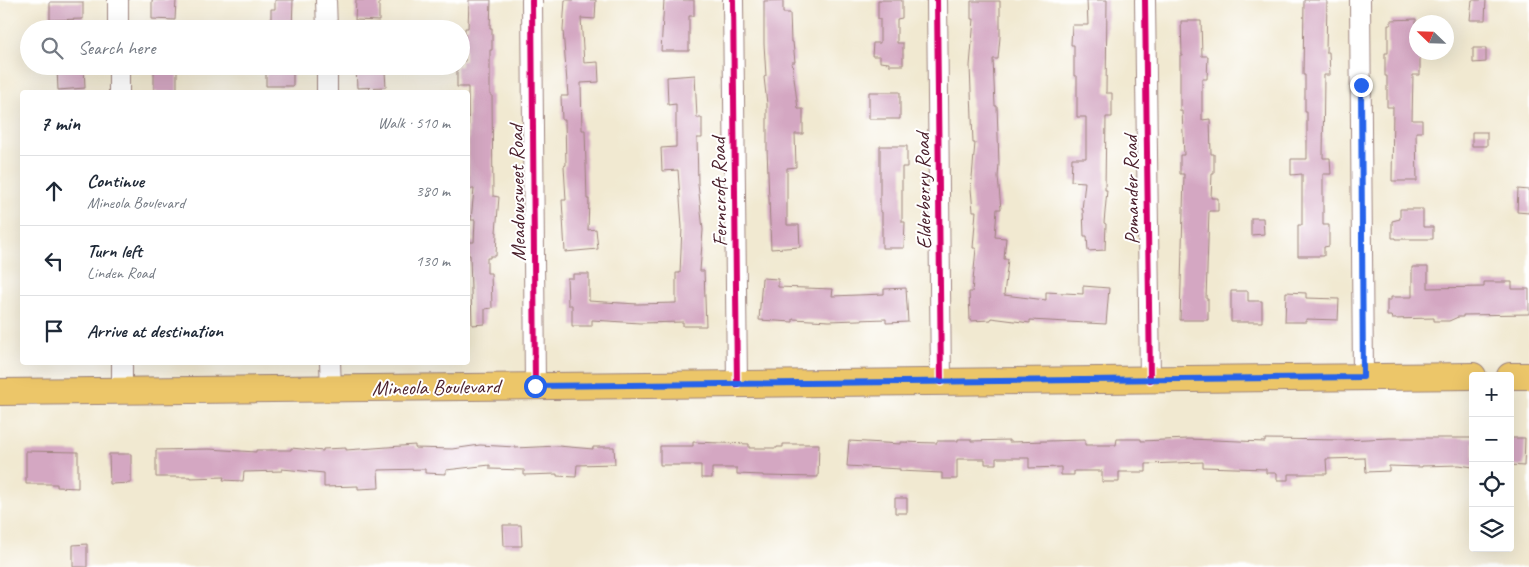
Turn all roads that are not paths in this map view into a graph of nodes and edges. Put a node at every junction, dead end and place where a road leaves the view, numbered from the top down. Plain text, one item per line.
1 (118, 0) edge
2 (326, 0) edge
3 (532, 0) edge
4 (733, 0) edge
5 (937, 0) edge
6 (1145, 0) edge
7 (1360, 0) edge
8 (118, 20) edge
9 (327, 20) edge
10 (119, 75) edge
11 (327, 75) edge
12 (119, 90) edge
13 (327, 90) edge
14 (122, 365) edge
15 (330, 375) edge
16 (1469, 376) edge
17 (1514, 376) edge
18 (1529, 376) edge
19 (1363, 377) junction
20 (1150, 380) junction
21 (941, 382) junction
22 (737, 384) junction
23 (535, 386) junction
24 (122, 390) junction
25 (0, 392) edge

1 - 8 street
2 - 9 street
3 - 23 street, Meadowsweet Road
4 - 22 street, Ferncroft Road
5 - 21 street, Elderberry Road
6 - 20 street, Pomander Road
7 - 19 street
10 - 12 street
11 - 13 street
14 - 24 street
15 - 23 main road, Mineola Boulevard
15 - 24 main road, Mineola Boulevard
16 - 19 main road, Mineola Boulevard
17 - 18 main road
19 - 20 main road, Mineola Boulevard
20 - 21 main road, Mineola Boulevard
21 - 22 main road, Mineola Boulevard
22 - 23 main road, Mineola Boulevard
24 - 25 main road, Mineola Boulevard

